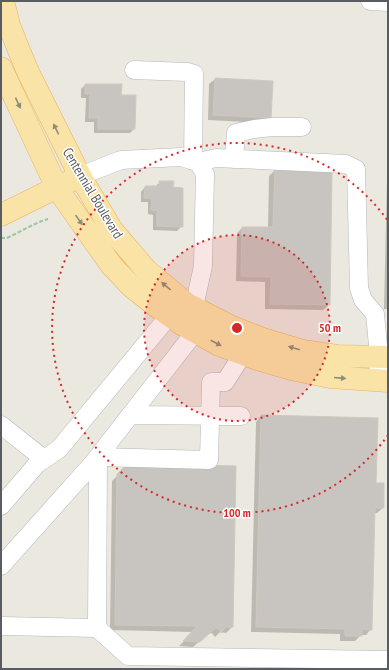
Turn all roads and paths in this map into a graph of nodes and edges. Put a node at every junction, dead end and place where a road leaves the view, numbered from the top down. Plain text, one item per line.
1 (3, 1) edge
2 (370, 1) edge
3 (388, 2) edge
4 (1, 68) edge
5 (134, 70) dead end
6 (302, 127) dead end
7 (234, 159) junction
8 (196, 161) junction
9 (80, 176) junction
10 (57, 188) junction
11 (1, 215) edge
12 (48, 219) dead end
13 (1, 238) edge
14 (194, 307) junction
15 (169, 316) junction
16 (382, 323) edge
17 (195, 332) junction
18 (242, 354) junction
19 (383, 357) edge
20 (383, 381) edge
21 (130, 415) junction
22 (210, 416) junction
23 (241, 416) dead end
24 (1, 425) edge
25 (98, 457) junction
26 (44, 459) junction
27 (1, 506) edge
28 (1, 566) edge
29 (1, 626) edge
30 (97, 628) junction
31 (388, 660) edge

9 -> 1 main road, Centennial Boulevard
2 - 3 street
4 -> 10 main road, Centennial Boulevard
5 - 8 street
6 - 7 street
7 - 8 street
7 - 16 street
8 - 9 street
8 - 14 street
9 - 10 main road
14 -> 9 main road, Centennial Boulevard
10 - 11 main road
10 -> 15 main road, Centennial Boulevard
12 - 13 path
19 -> 14 main road, Centennial Boulevard
15 - 17 main road, Centennial Boulevard
15 - 26 street
16 - 19 street
17 -> 18 main road, Centennial Boulevard
17 - 21 street
18 -> 20 main road, Centennial Boulevard
18 - 22 street
19 - 20 street
21 - 22 street
21 - 25 street
22 - 23 street
22 - 25 street
24 - 26 street
25 - 28 street
25 - 30 street
26 - 27 street
29 - 30 street
30 - 31 street

